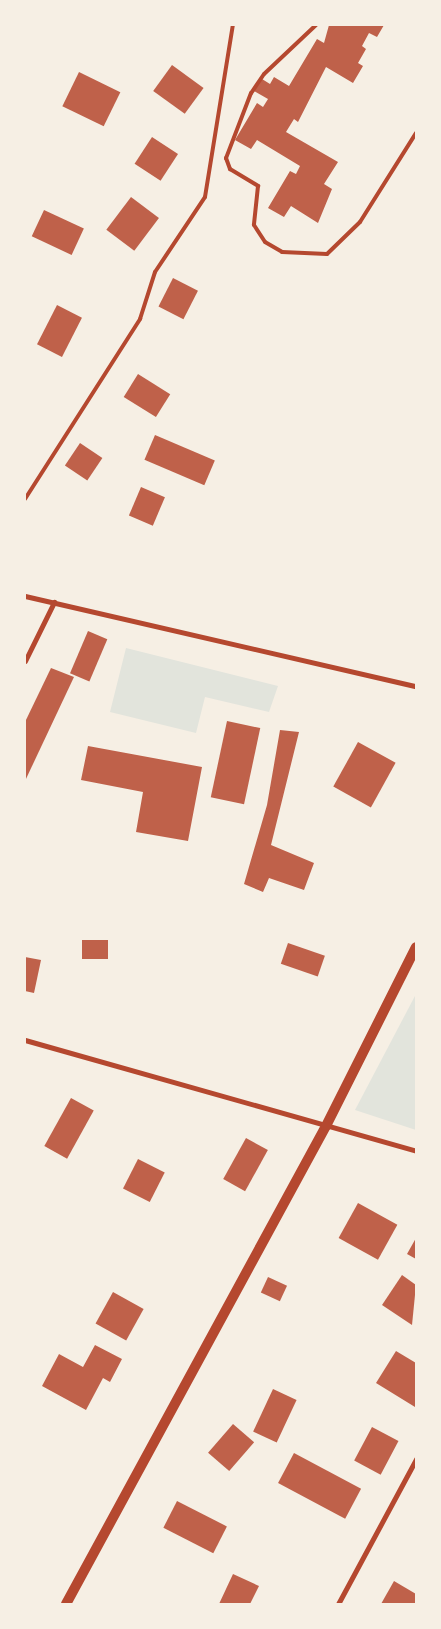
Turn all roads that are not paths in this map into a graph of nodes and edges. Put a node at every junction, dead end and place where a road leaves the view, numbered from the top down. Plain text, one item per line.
1 (233, 25) edge
2 (316, 25) edge
3 (416, 133) edge
4 (25, 499) edge
5 (25, 596) edge
6 (54, 602) junction
7 (25, 661) edge
8 (416, 686) edge
9 (416, 947) edge
10 (25, 1040) edge
11 (326, 1126) junction
12 (416, 1151) edge
13 (416, 1459) edge
14 (66, 1604) edge
15 (338, 1604) edge

1 - 4 lane
2 - 3 lane
5 - 6 street
6 - 7 street
6 - 8 street
9 - 11 main road
10 - 11 street
11 - 12 street
11 - 14 main road
13 - 15 street

